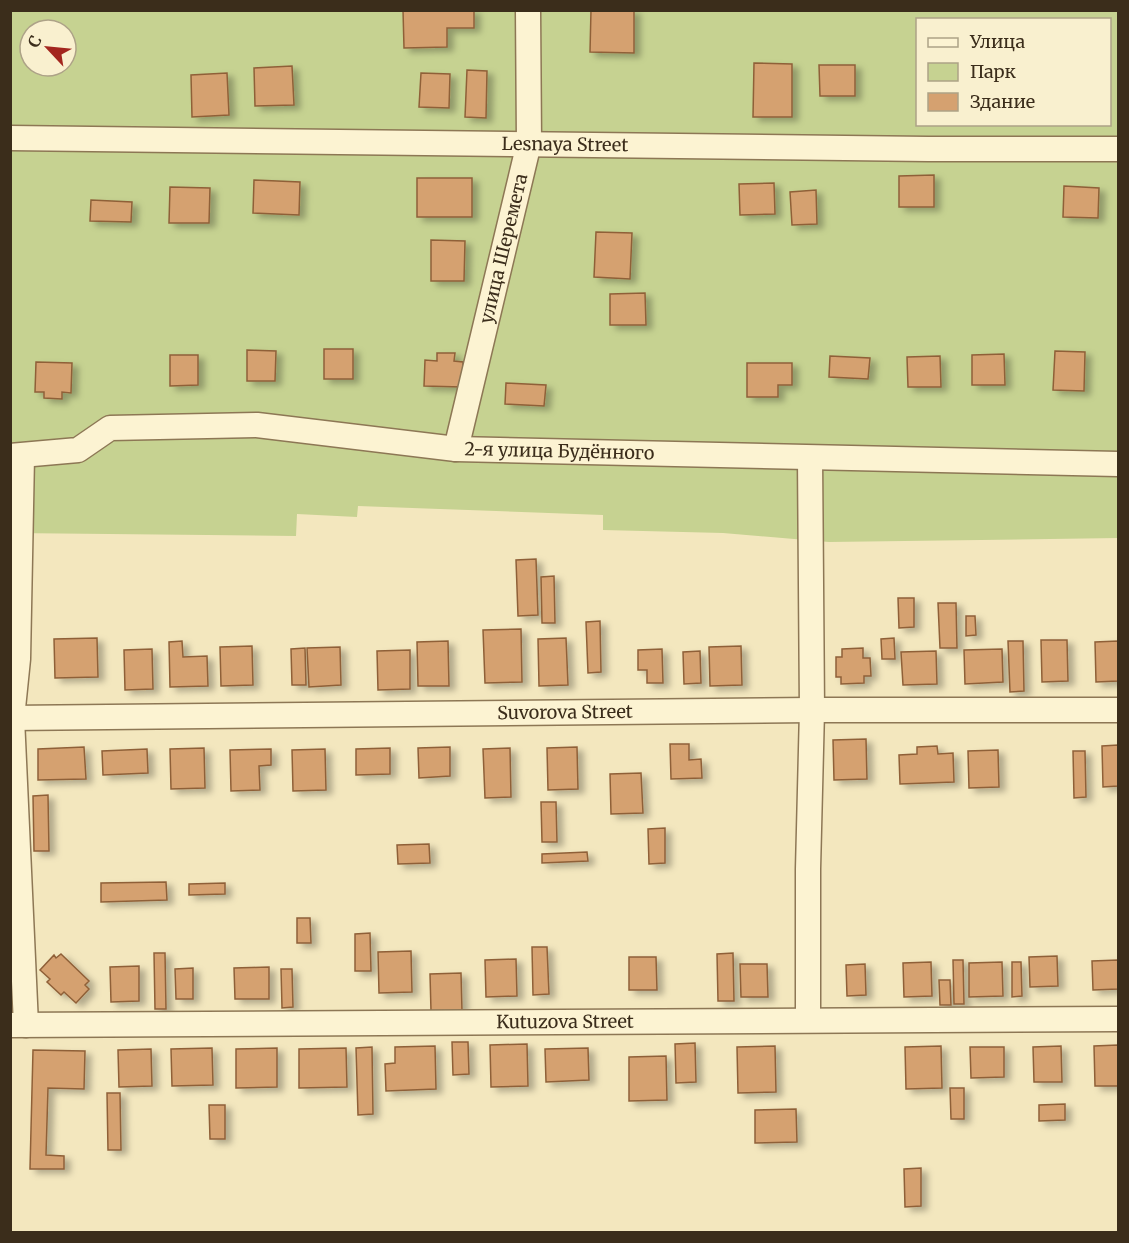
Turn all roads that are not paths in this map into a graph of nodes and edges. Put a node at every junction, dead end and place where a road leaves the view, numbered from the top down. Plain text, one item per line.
1 (528, 10) edge
2 (10, 138) edge
3 (529, 143) junction
4 (1119, 149) edge
5 (456, 449) junction
6 (16, 456) edge
7 (810, 458) junction
8 (1119, 465) edge
9 (812, 710) junction
10 (1119, 710) edge
11 (11, 718) edge
12 (1119, 1019) edge
13 (808, 1020) junction
14 (18, 1025) edge

1 - 3 street, улица Шеремета
2 - 3 street, Lesnaya Street
3 - 4 street, Lesnaya Street
3 - 5 street, улица Шеремета
5 - 6 street, 2-я улица Будённого
5 - 7 street, 2-я улица Будённого
6 - 11 street
7 - 8 street, 2-я улица Будённого
7 - 9 street
9 - 10 street, Suvorova Street
9 - 11 street, Suvorova Street
9 - 13 street
11 - 14 street
12 - 13 street, Kutuzova Street
13 - 14 street, Kutuzova Street

